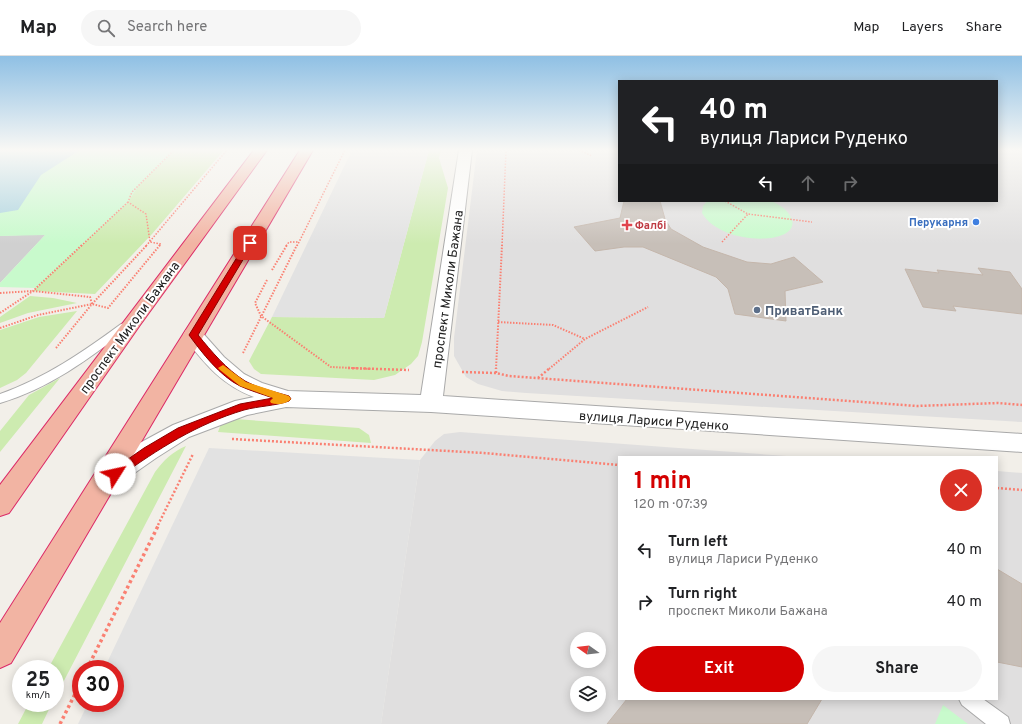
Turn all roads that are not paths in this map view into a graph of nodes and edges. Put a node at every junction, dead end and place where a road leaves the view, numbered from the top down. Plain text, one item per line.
1 (238, 181) edge
2 (288, 181) edge
3 (462, 181) edge
4 (133, 321) junction
5 (193, 335) junction
6 (0, 399) edge
7 (286, 399) junction
8 (431, 404) junction
9 (1022, 443) edge
10 (104, 482) junction
11 (0, 505) edge
12 (0, 652) edge
13 (969, 700) edge
14 (1001, 724) edge

1 - 4 highway, проспект Миколи Бажана
2 - 5 highway
3 - 8 street, проспект Миколи Бажана
4 - 6 lane
4 - 11 highway, проспект Миколи Бажана
5 - 7 street, вулиця Лариси Руденко
5 - 10 highway
7 - 8 street, вулиця Лариси Руденко
7 - 10 street, вулиця Лариси Руденко
8 - 9 street, вулиця Лариси Руденко
10 - 12 highway
13 - 14 lane

